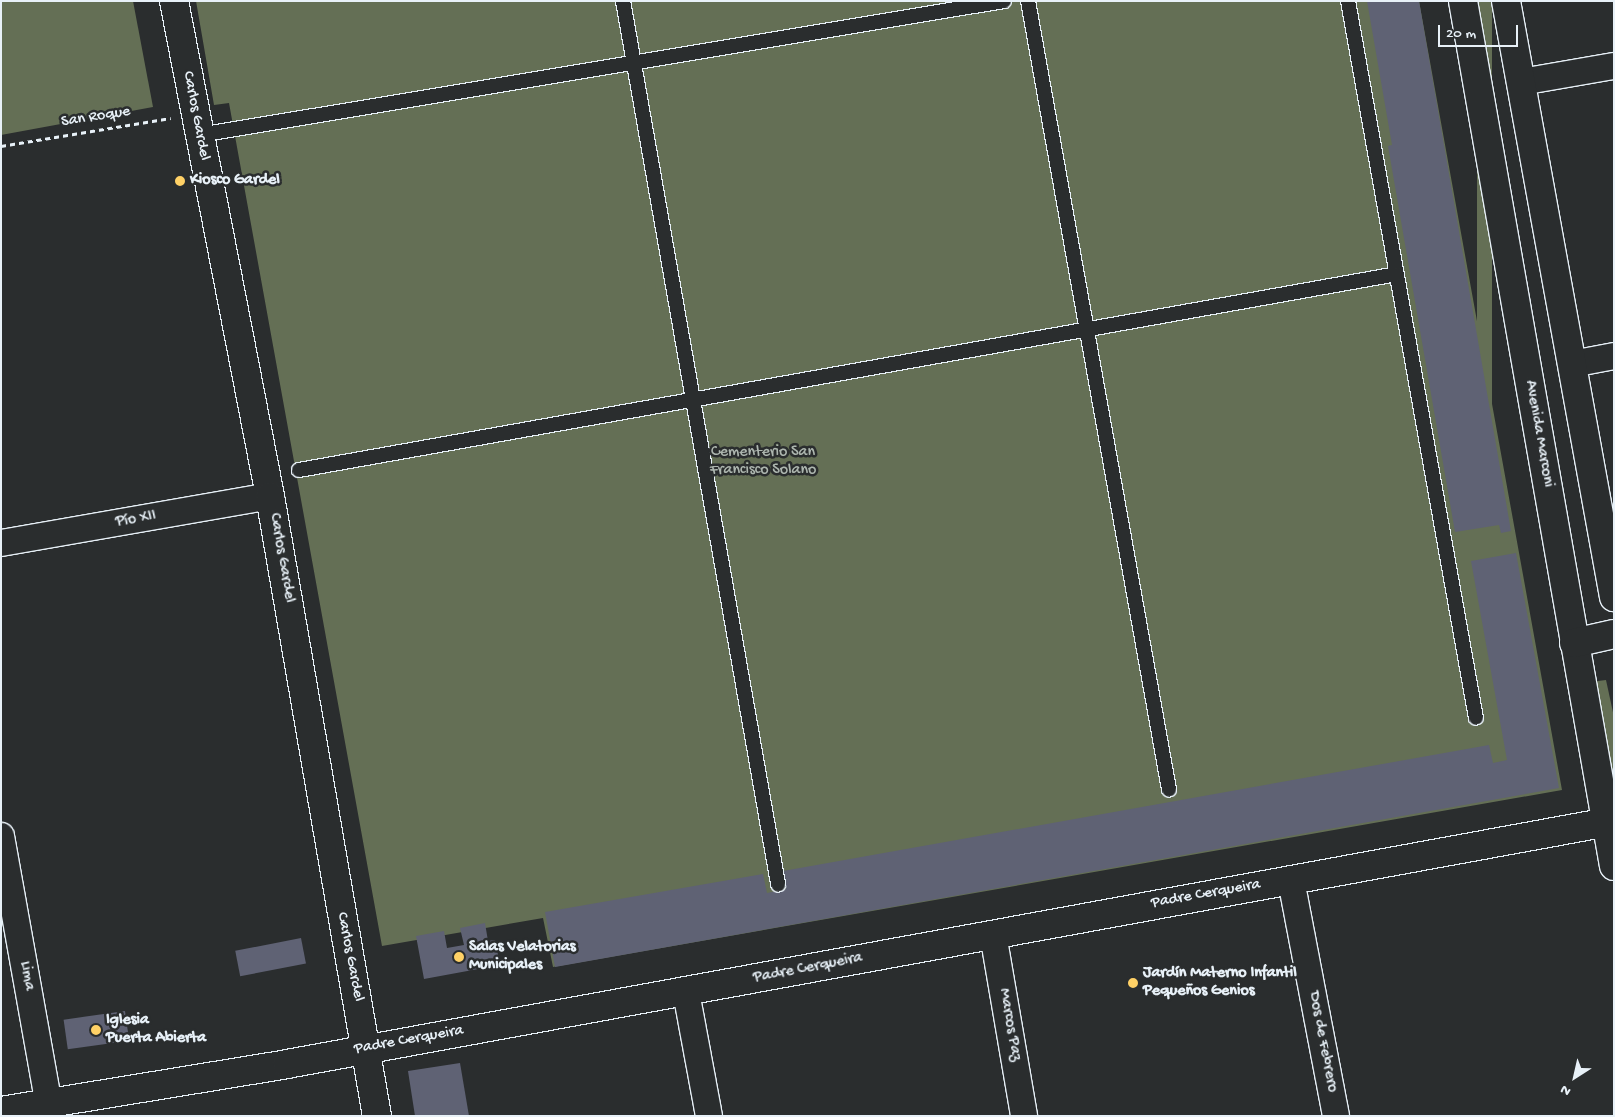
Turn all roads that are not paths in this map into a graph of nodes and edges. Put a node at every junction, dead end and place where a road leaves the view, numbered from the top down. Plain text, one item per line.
1 (174, 1) edge
2 (623, 1) edge
3 (1004, 1) edge
4 (1028, 1) edge
5 (1348, 1) edge
6 (1463, 1) edge
7 (1506, 1) edge
8 (634, 63) junction
9 (1614, 66) edge
10 (1521, 82) junction
11 (197, 125) junction
12 (1397, 274) junction
13 (1086, 330) junction
14 (1614, 356) edge
15 (1572, 364) junction
16 (693, 400) junction
17 (299, 470) dead end
18 (270, 496) junction
19 (1, 543) edge
20 (1614, 597) edge
21 (1614, 634) edge
22 (1574, 644) junction
23 (1476, 718) dead end
24 (1169, 790) dead end
25 (1610, 822) edge
26 (1, 836) edge
27 (1614, 866) edge
28 (1291, 880) junction
29 (778, 884) dead end
30 (993, 934) junction
31 (686, 992) junction
32 (367, 1048) junction
33 (50, 1109) edge
34 (1, 1111) edge
35 (377, 1116) edge
36 (710, 1116) edge
37 (1024, 1116) edge
38 (1336, 1116) edge

1 - 11 street, Carlos Gardel
2 - 8 lane
3 - 8 lane
4 - 13 lane
5 - 12 lane
6 - 22 street, Avenida Marconi
7 - 10 street
8 - 11 lane
8 - 16 lane
9 - 10 street
10 - 15 street
11 - 18 street, Carlos Gardel
12 - 13 lane
12 - 23 lane
13 - 16 lane
13 - 24 lane
14 - 15 street
15 - 20 street
16 - 17 lane
16 - 29 lane
18 - 19 street, Pío XII
18 - 32 street, Carlos Gardel
21 - 22 street
22 - 25 street, Avenida Marconi
25 - 27 street, Avenida Marconi
25 - 28 street, Padre Cerqueira
26 - 33 street, Lima
28 - 30 street, Padre Cerqueira
28 - 38 street, Dos de Febrero
30 - 31 street, Padre Cerqueira
30 - 37 street, Marcos Paz
31 - 32 street, Padre Cerqueira
31 - 36 street
32 - 33 street, Padre Cerqueira
32 - 35 street, Carlos Gardel
33 - 34 street, Padre Cerqueira

